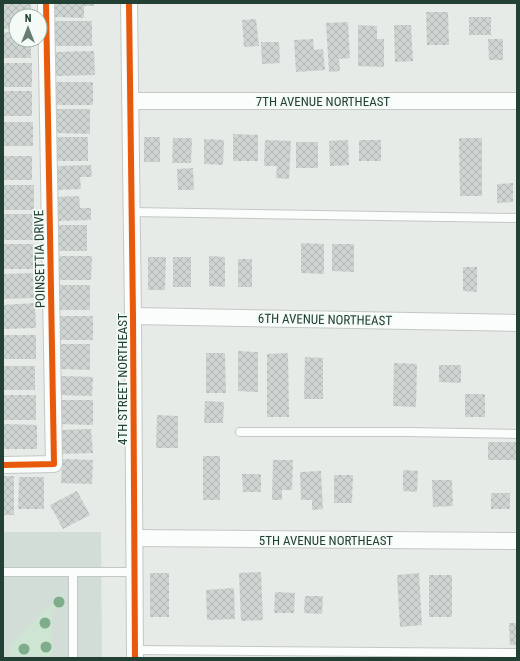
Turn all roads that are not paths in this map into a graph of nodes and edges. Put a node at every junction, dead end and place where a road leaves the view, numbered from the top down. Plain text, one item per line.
1 (46, 3) edge
2 (129, 3) edge
3 (130, 101) junction
4 (517, 101) edge
5 (131, 212) junction
6 (517, 218) edge
7 (133, 316) junction
8 (517, 323) edge
9 (240, 432) dead end
10 (517, 434) edge
11 (3, 465) edge
12 (134, 538) junction
13 (517, 541) edge
14 (3, 572) edge
15 (72, 572) junction
16 (134, 572) junction
17 (517, 653) edge
18 (135, 654) edge
19 (73, 658) edge

1 - 11 street, POINSETTIA DRIVE
2 - 3 street, 4TH STREET NORTHEAST
3 - 4 street, 7TH AVENUE NORTHEAST
3 - 5 street, 4TH STREET NORTHEAST
5 - 6 lane
5 - 7 street, 4TH STREET NORTHEAST
7 - 8 street, 6TH AVENUE NORTHEAST
7 - 12 street, 4TH STREET NORTHEAST
9 - 10 lane
12 - 13 street, 5TH AVENUE NORTHEAST
12 - 16 street, 4TH STREET NORTHEAST
14 - 15 lane
15 - 16 lane
15 - 19 lane
16 - 18 street, 4TH STREET NORTHEAST
17 - 18 lane

